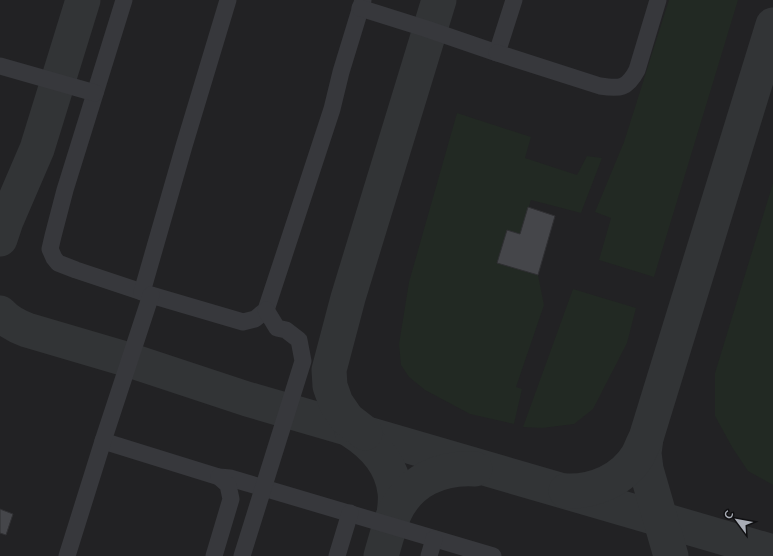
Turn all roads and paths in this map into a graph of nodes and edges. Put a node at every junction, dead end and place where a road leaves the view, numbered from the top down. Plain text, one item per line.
1 (124, 0) edge
2 (228, 0) edge
3 (514, 0) edge
4 (658, 0) edge
5 (362, 4) edge
6 (497, 53) junction
7 (0, 66) edge
8 (95, 93) junction
9 (147, 294) junction
10 (266, 310) junction
11 (250, 321) junction
12 (277, 328) junction
13 (102, 441) junction
14 (219, 477) junction
15 (263, 488) junction
16 (350, 513) junction
17 (434, 539) junction
18 (68, 556) edge
19 (214, 556) edge
20 (242, 556) edge
21 (337, 556) edge
22 (429, 556) edge
23 (493, 556) edge

1 - 8 lane
2 - 9 lane
3 - 6 lane
4 - 6 lane
5 - 6 lane
5 - 10 lane
7 - 8 lane
8 - 9 lane
9 - 11 lane
9 - 13 lane
10 - 11 lane
10 - 12 lane
11 - 12 lane
12 - 15 lane
13 - 14 lane
13 - 18 lane
14 - 15 lane
14 - 19 lane
15 - 16 lane
15 - 20 lane
16 - 17 lane
16 - 21 lane
17 - 22 lane
17 - 23 lane

